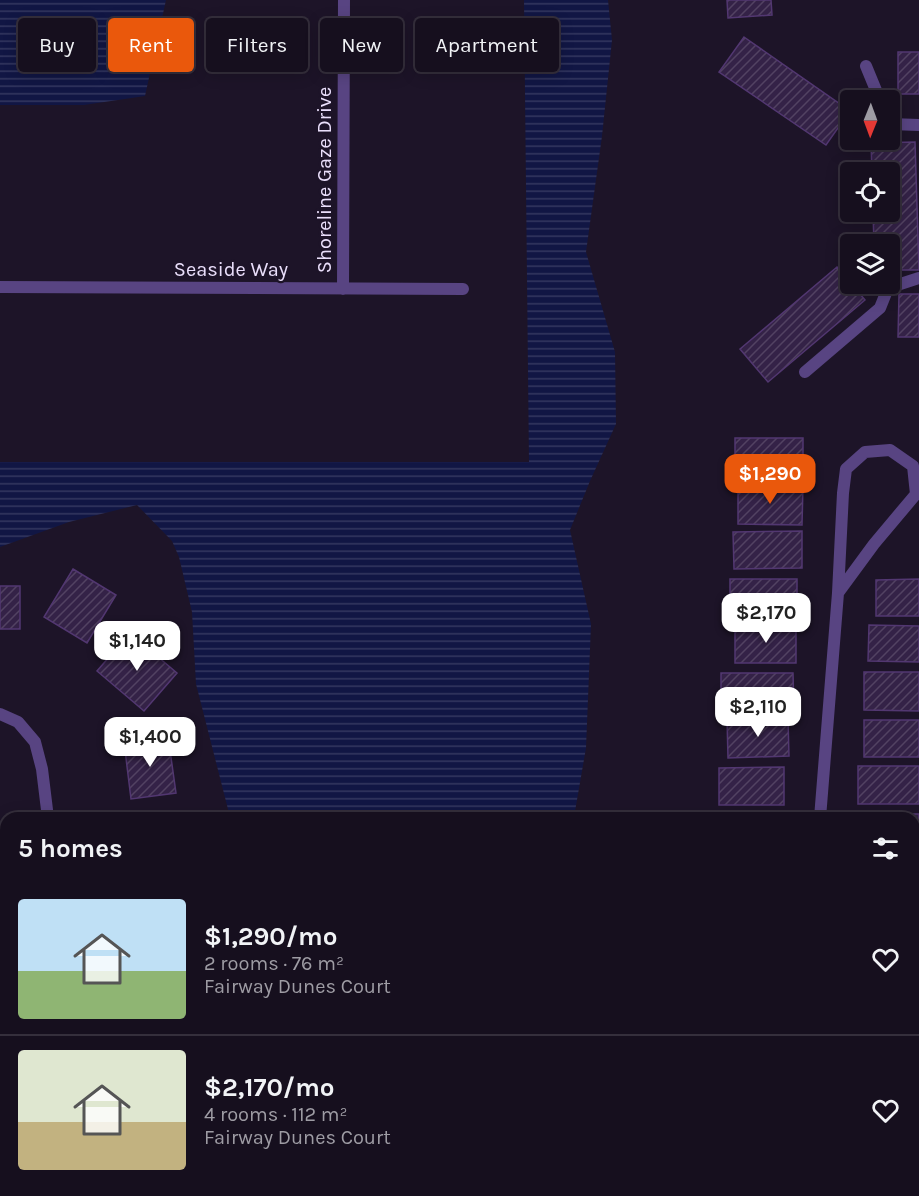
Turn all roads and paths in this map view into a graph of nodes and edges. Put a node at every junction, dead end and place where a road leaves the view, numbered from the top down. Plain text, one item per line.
1 (344, 0) edge
2 (866, 66) dead end
3 (876, 90) edge
4 (900, 124) edge
5 (919, 125) edge
6 (919, 278) edge
7 (0, 287) edge
8 (343, 289) junction
9 (463, 289) dead end
10 (805, 372) dead end
11 (838, 593) junction
12 (0, 714) edge
13 (47, 812) edge
14 (820, 812) edge

1 - 8 street, Shoreline Gaze Drive
2 - 3 street
4 - 5 street
6 - 10 street
7 - 8 street, Seaside Way
8 - 9 street, Seaside Way
11 - 11 street
11 - 14 street
12 - 13 street

